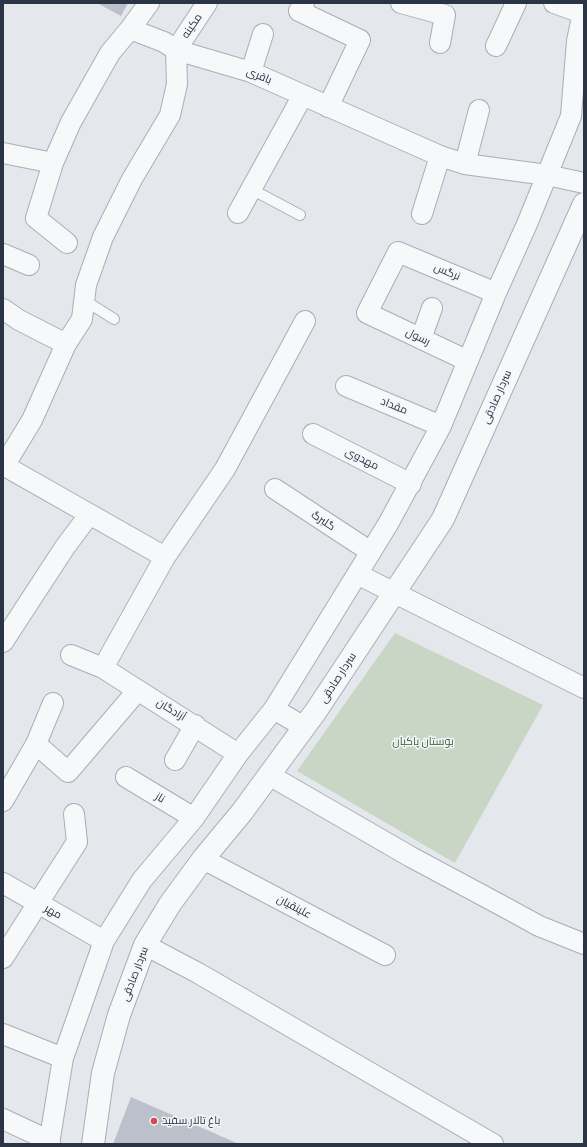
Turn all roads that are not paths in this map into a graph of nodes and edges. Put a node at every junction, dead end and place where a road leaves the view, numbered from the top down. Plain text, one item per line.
1 (149, 3) edge
2 (207, 3) edge
3 (304, 3) edge
4 (401, 3) edge
5 (516, 3) edge
6 (554, 3) edge
7 (583, 10) edge
8 (130, 29) junction
9 (264, 34) dead end
10 (440, 43) dead end
11 (496, 46) dead end
12 (176, 50) junction
13 (252, 72) junction
14 (303, 95) junction
15 (328, 107) junction
16 (479, 110) dead end
17 (3, 153) edge
18 (440, 156) junction
19 (53, 164) junction
20 (465, 164) junction
21 (547, 175) junction
22 (584, 183) edge
23 (251, 189) junction
24 (584, 204) edge
25 (238, 213) dead end
26 (422, 214) dead end
27 (300, 215) dead end
28 (67, 243) dead end
29 (3, 254) edge
30 (29, 265) dead end
31 (496, 293) junction
32 (84, 300) junction
33 (432, 308) dead end
34 (3, 309) edge
35 (367, 313) joint
36 (114, 319) dead end
37 (305, 321) dead end
38 (421, 339) junction
39 (66, 344) junction
40 (468, 362) junction
41 (346, 386) dead end
42 (442, 426) junction
43 (313, 434) dead end
44 (4, 466) edge
45 (411, 484) junction
46 (276, 489) dead end
47 (90, 514) junction
48 (371, 552) junction
49 (165, 557) junction
50 (357, 574) junction
51 (394, 593) junction
52 (3, 642) edge
53 (71, 655) dead end
54 (103, 668) junction
55 (584, 688) edge
56 (138, 690) junction
57 (52, 703) dead end
58 (274, 709) junction
59 (195, 725) junction
60 (304, 728) junction
61 (36, 744) junction
62 (238, 754) junction
63 (175, 760) dead end
64 (269, 775) junction
65 (126, 777) dead end
66 (3, 801) edge
67 (74, 814) dead end
68 (194, 818) junction
69 (203, 859) junction
70 (3, 883) edge
71 (38, 903) junction
72 (104, 941) junction
73 (584, 944) edge
74 (145, 946) junction
75 (385, 956) dead end
76 (3, 958) edge
77 (3, 1034) edge
78 (63, 1058) junction
79 (3, 1119) edge
80 (50, 1142) edge
81 (93, 1144) edge
82 (493, 1144) edge

1 - 8 street
2 - 12 street, مکینه
3 - 15 street
4 - 10 street
5 - 11 street
6 - 7 street
7 - 21 street
8 - 12 street, باقری
8 - 19 street
9 - 13 street
12 - 13 street, باقری
12 - 32 street
13 - 14 street, باقری
14 - 15 street, باقری
14 - 23 street
15 - 18 street, باقری
16 - 20 street
17 - 19 street
18 - 20 street, باقری
18 - 26 street
19 - 28 street
20 - 21 street, باقری
21 - 22 street, باقری
21 - 31 street
23 - 25 street
23 - 27 lane
24 - 51 street, سردار صادقی
29 - 30 street
31 - 35 street, نرگس
31 - 40 street
32 - 36 lane
32 - 39 street
33 - 38 street
34 - 39 street
35 - 38 street, رسول
37 - 49 street
38 - 40 street, رسول
39 - 44 street
40 - 42 street
41 - 42 street, مقداد
42 - 45 street
43 - 45 street, مهدوی
44 - 47 street
45 - 48 street
46 - 48 street, گلبرگ
47 - 49 street
47 - 52 street
48 - 50 street
49 - 54 street
50 - 51 street
50 - 58 street
51 - 55 street
51 - 60 street, سردار صادقی
53 - 54 street, آزادگان
54 - 56 street, آزادگان
56 - 59 street, آزادگان
56 - 61 street
57 - 61 street
58 - 60 street
58 - 62 street
59 - 62 street, آزادگان
59 - 63 street
60 - 64 street, سردار صادقی
61 - 66 street
62 - 68 street
64 - 69 street, سردار صادقی
64 - 73 street
65 - 68 street, ناز
67 - 71 street
68 - 72 street
69 - 74 street, سردار صادقی
69 - 75 street, علینقیان
70 - 71 street, مهر
71 - 72 street, مهر
71 - 76 street
72 - 78 street
74 - 81 street, سردار صادقی
74 - 82 street
77 - 78 street
78 - 80 street
79 - 80 street

